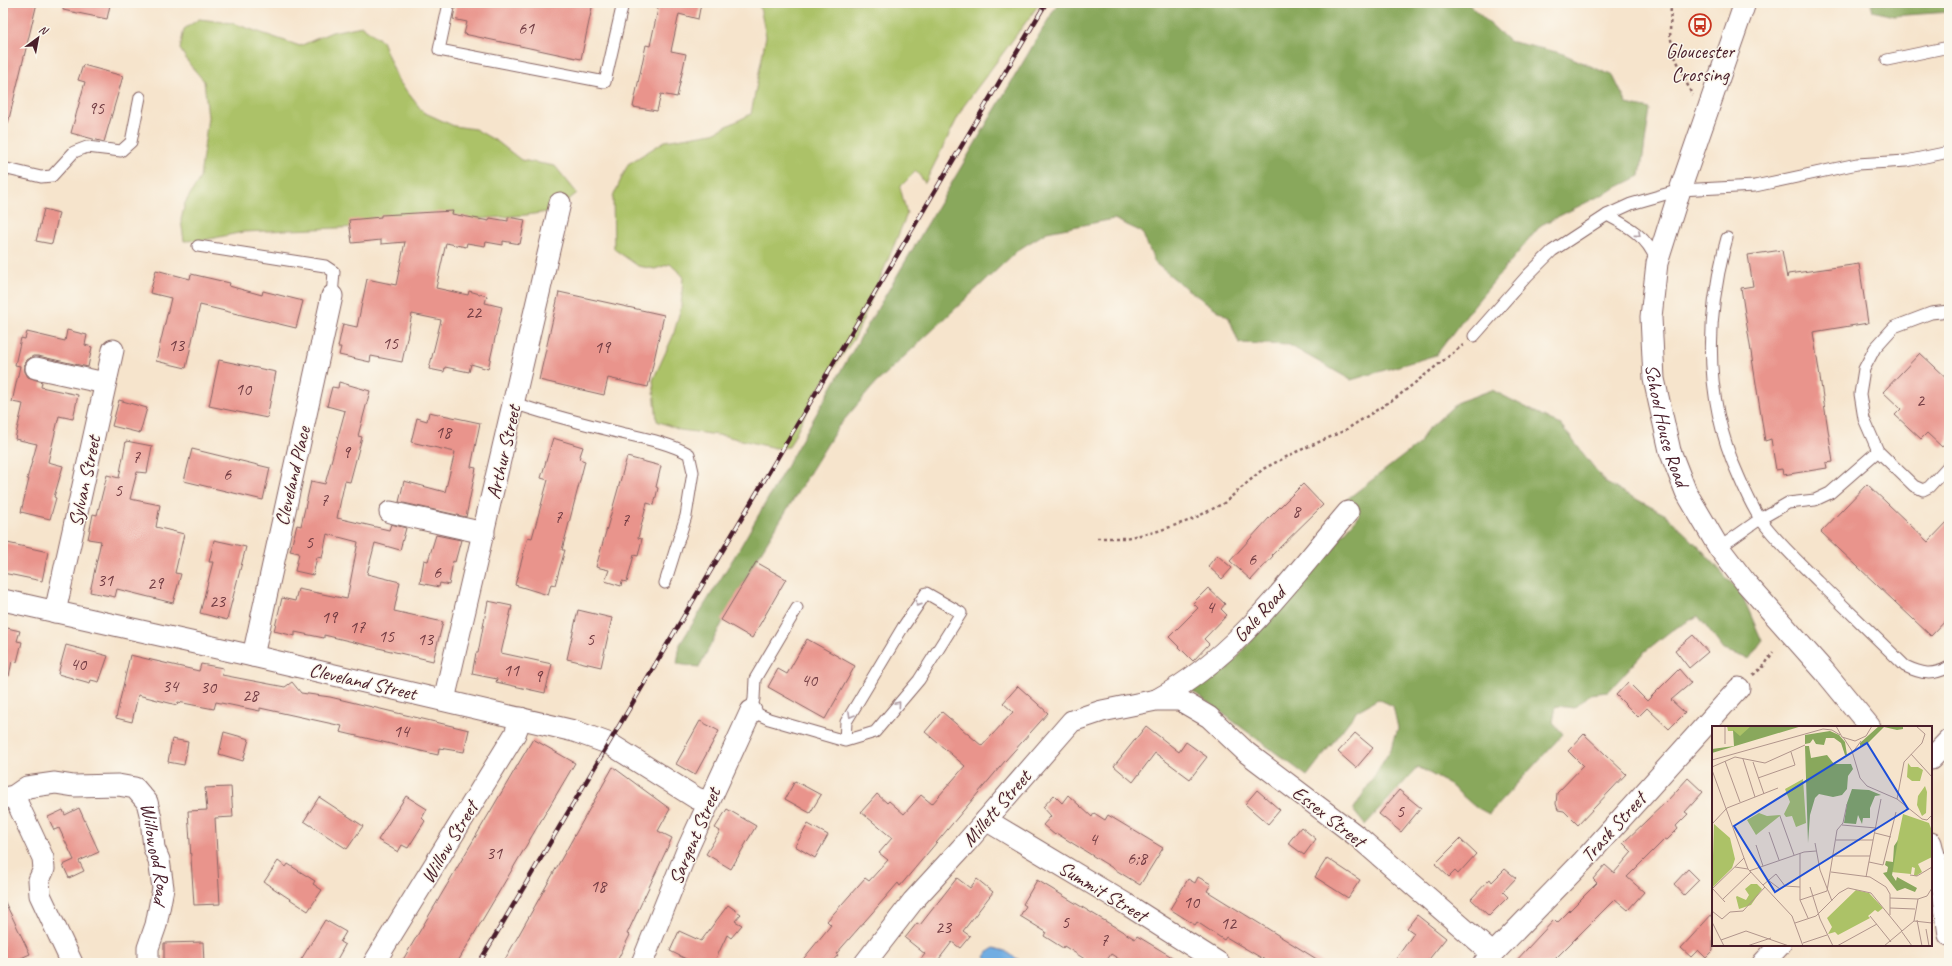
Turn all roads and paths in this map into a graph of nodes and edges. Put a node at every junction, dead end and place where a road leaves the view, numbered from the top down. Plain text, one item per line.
1 (449, 3) edge
2 (623, 3) edge
3 (1671, 3) edge
4 (1745, 3) edge
5 (1756, 3) edge
6 (1738, 24) junction
7 (1949, 47) edge
8 (1888, 60) dead end
9 (140, 97) dead end
10 (1693, 98) dead end
11 (1949, 152) edge
12 (3, 168) edge
13 (1680, 190) junction
14 (560, 203) dead end
15 (1608, 215) junction
16 (1727, 238) dead end
17 (198, 246) dead end
18 (1657, 263) junction
19 (332, 296) joint
20 (1949, 311) edge
21 (1474, 336) joint
22 (113, 350) dead end
23 (36, 368) dead end
24 (105, 383) junction
25 (514, 403) junction
26 (1878, 450) junction
27 (1949, 465) edge
28 (390, 512) dead end
29 (1348, 512) dead end
30 (1760, 519) junction
31 (484, 533) junction
32 (1097, 538) dead end
33 (1719, 548) junction
34 (665, 583) dead end
35 (3, 600) edge
36 (797, 608) dead end
37 (55, 612) junction
38 (1773, 652) dead end
39 (252, 656) junction
40 (1949, 667) edge
41 (1739, 688) joint
42 (444, 700) junction
43 (1156, 700) junction
44 (751, 711) junction
45 (521, 718) junction
46 (1869, 726) edge
47 (1949, 740) edge
48 (845, 741) junction
49 (1932, 758) edge
50 (8, 797) edge
51 (708, 802) junction
52 (986, 820) junction
53 (1932, 847) edge
54 (1949, 935) edge
55 (1779, 946) edge
56 (1488, 958) edge
57 (645, 962) edge
58 (72, 963) edge
59 (148, 963) edge
60 (374, 963) edge
61 (865, 963) edge
62 (1219, 963) edge
63 (1763, 963) edge

1 - 2 lane
3 - 10 path
4 - 6 street, School House Road
5 - 6 street, School House Road
6 - 13 street, School House Road
7 - 8 lane
9 - 12 lane
11 - 13 lane
13 - 15 lane
13 - 18 street, School House Road
14 - 25 street, Arthur Street
15 -> 18 lane
15 - 21 lane
16 - 30 lane
17 - 19 lane
18 - 33 street, School House Road
19 - 39 street, Cleveland Place
20 - 26 lane
21 - 32 path
22 - 24 street, Sylvan Street
23 - 24 street
24 - 37 street, Sylvan Street
25 - 31 street, Arthur Street
25 - 34 lane
26 - 27 lane
26 - 30 lane
28 - 31 street
29 - 43 street, Gale Road
30 - 33 lane
30 - 40 lane
31 - 42 street, Arthur Street
33 - 46 street, School House Road
35 - 37 street, Cleveland Street
36 - 44 lane
37 - 39 street, Cleveland Street
38 - 41 path
39 - 42 street, Cleveland Street
41 - 56 street, Trask Street
42 - 45 street, Cleveland Street
43 - 52 street, Millett Street
43 - 56 street, Essex Street
44 - 48 lane
44 - 51 street, Sargent Street
45 - 51 street, Cleveland Street
45 - 60 street, Willow Street
47 - 49 street
48 -> 48 lane
50 - 58 street
50 - 59 street, Willowood Road
51 - 57 street, Sargent Street
52 - 61 street, Millett Street
52 - 62 street, Summit Street
53 - 54 street
55 - 63 street

